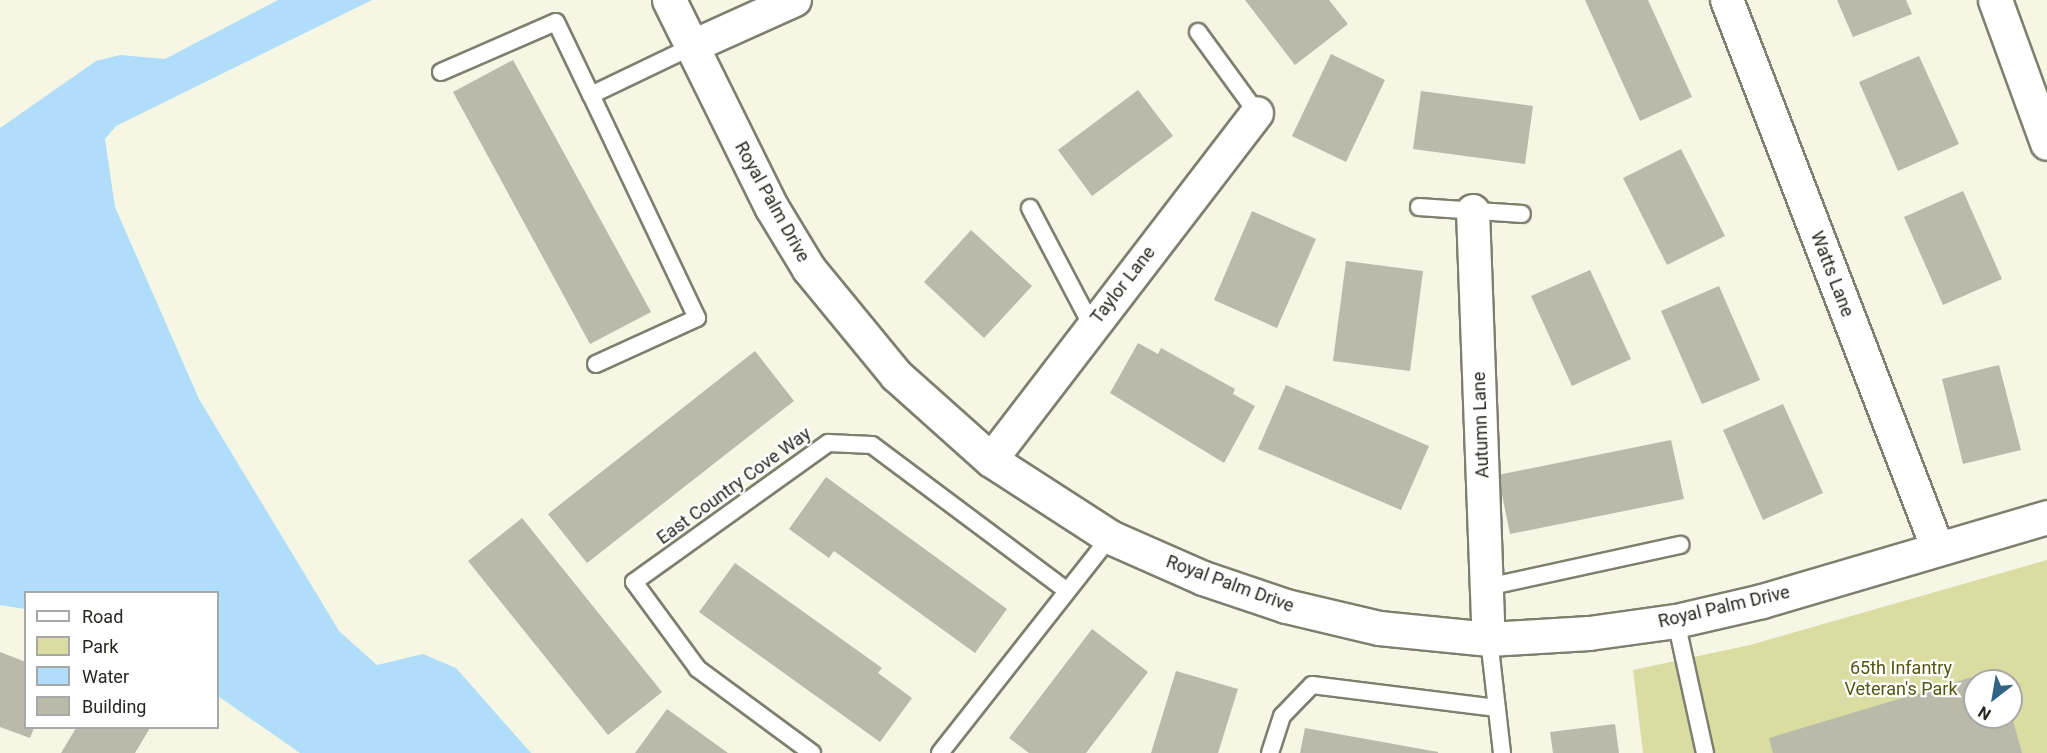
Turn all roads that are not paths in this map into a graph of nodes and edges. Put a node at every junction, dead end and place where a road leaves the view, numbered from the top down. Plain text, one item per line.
1 (669, 0) edge
2 (795, 0) edge
3 (1726, 0) edge
4 (1995, 0) edge
5 (1198, 32) dead end
6 (691, 47) junction
7 (441, 72) dead end
8 (591, 95) junction
9 (1257, 113) joint
10 (2047, 143) edge
11 (1419, 207) dead end
12 (1030, 208) dead end
13 (1473, 211) junction
14 (1522, 214) dead end
15 (1092, 326) junction
16 (596, 364) dead end
17 (991, 460) junction
18 (2047, 517) edge
19 (1110, 537) junction
20 (1680, 545) dead end
21 (1938, 549) junction
22 (1487, 587) junction
23 (1066, 590) junction
24 (1676, 621) junction
25 (1489, 639) junction
26 (1497, 708) junction
27 (812, 753) edge
28 (940, 753) edge
29 (1270, 753) edge
30 (1502, 753) edge
31 (1705, 753) edge

1 - 6 street, Royal Palm Drive
2 - 6 street
3 - 21 street, Watts Lane
4 - 10 street
5 - 9 lane
6 - 8 lane
6 - 17 street, Royal Palm Drive
7 - 8 lane
8 - 16 lane
9 - 15 street, Taylor Lane
11 - 13 lane
12 - 15 lane
13 - 14 lane
13 - 22 street, Autumn Lane
15 - 17 street, Taylor Lane
17 - 19 street, Royal Palm Drive
18 - 21 street, Royal Palm Drive
19 - 23 lane
19 - 25 street, Royal Palm Drive
20 - 22 lane
21 - 24 street, Royal Palm Drive
22 - 25 street, Autumn Lane
23 - 27 lane, East Country Cove Way
23 - 28 lane
24 - 25 street, Royal Palm Drive
24 - 31 lane
25 - 26 lane
26 - 29 lane
26 - 30 lane

